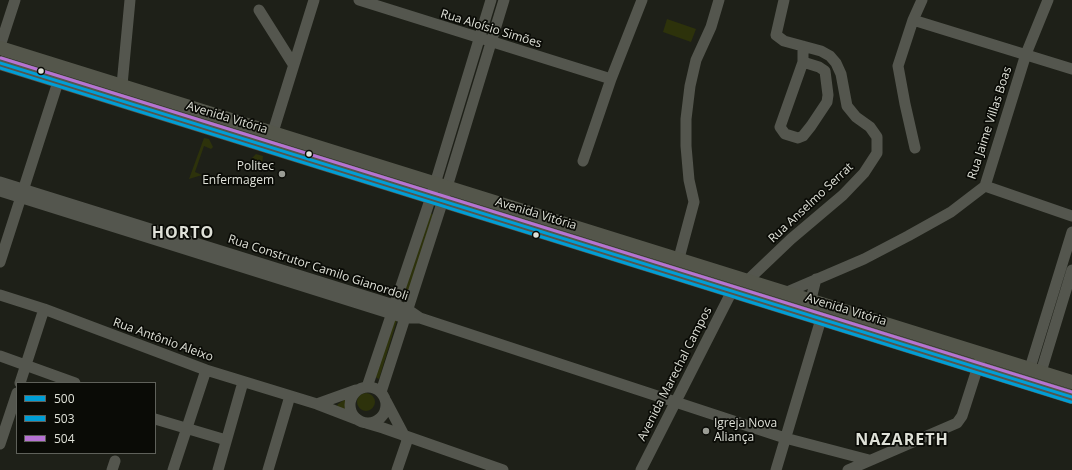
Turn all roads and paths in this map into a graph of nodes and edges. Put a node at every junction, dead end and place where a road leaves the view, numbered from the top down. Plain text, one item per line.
1 (9, 0) edge
2 (15, 0) edge
3 (130, 0) edge
4 (314, 0) edge
5 (359, 0) edge
6 (492, 0) edge
7 (504, 0) edge
8 (642, 0) edge
9 (719, 0) edge
10 (784, 0) edge
11 (922, 0) edge
12 (1048, 0) edge
13 (384, 4) edge
14 (259, 10) dead end
15 (913, 20) junction
16 (0, 22) edge
17 (479, 39) junction
18 (490, 42) junction
19 (803, 46) junction
20 (0, 47) edge
21 (1026, 54) junction
22 (803, 62) junction
23 (0, 63) edge
24 (293, 64) junction
25 (1072, 69) edge
26 (612, 77) junction
27 (58, 82) junction
28 (122, 85) junction
29 (273, 132) junction
30 (915, 148) dead end
31 (583, 161) dead end
32 (0, 182) edge
33 (441, 184) junction
34 (985, 186) junction
35 (0, 191) edge
36 (22, 192) junction
37 (437, 199) junction
38 (1072, 216) edge
39 (1072, 232) edge
40 (679, 258) junction
41 (0, 262) edge
42 (1072, 270) edge
43 (816, 279) junction
44 (748, 280) junction
45 (762, 284) junction
46 (732, 291) junction
47 (787, 292) junction
48 (0, 295) edge
49 (811, 299) junction
50 (44, 309) junction
51 (393, 309) junction
52 (406, 313) junction
53 (821, 319) junction
54 (983, 353) junction
55 (0, 356) edge
56 (26, 366) junction
57 (978, 368) junction
58 (206, 370) junction
59 (1035, 370) junction
60 (20, 382) edge
61 (72, 382) edge
62 (243, 382) junction
63 (1072, 382) edge
64 (361, 388) junction
65 (16, 396) edge
66 (290, 396) junction
67 (383, 397) junction
68 (1072, 397) edge
69 (675, 402) junction
70 (317, 404) junction
71 (156, 419) edge
72 (361, 421) junction
73 (186, 430) junction
74 (406, 437) junction
75 (785, 438) junction
76 (226, 440) junction
77 (0, 444) edge
78 (869, 460) junction
79 (173, 470) edge
80 (218, 470) edge
81 (268, 470) edge
82 (397, 470) edge
83 (503, 470) edge
84 (641, 470) edge
85 (776, 470) edge
86 (848, 470) edge

1 - 16 street
2 - 20 street
3 - 28 street
4 - 24 street
5 - 13 street, Rua Aloísio Simões
6 - 17 street
7 - 18 street
8 - 26 street
9 - 40 street
10 - 19 street, Rua Anselmo Serrat
11 - 15 street
12 - 21 street, Rua Jaime Villas Boas
13 - 17 street, Rua Aloísio Simões
14 - 24 street
15 - 21 street
15 - 30 street
17 - 18 street, Rua Aloísio Simões
17 - 33 street
18 - 26 street, Rua Aloísio Simões
18 - 33 street
19 - 22 street
19 - 44 street, Rua Anselmo Serrat
20 - 28 main road, Avenida Vitória
21 - 25 street
21 - 34 street, Rua Jaime Villas Boas
22 - 22 street
23 - 27 main road, Avenida Vitória
24 - 29 street
26 - 31 street
27 - 36 street
27 - 37 main road, Avenida Vitória
28 - 29 main road, Avenida Vitória
29 - 33 main road, Avenida Vitória
32 - 36 street, Rua Construtor Camilo Gianordoli
33 - 37 street
33 - 40 main road, Avenida Vitória
34 - 38 street
34 - 43 street, Rua Jaime Villas Boas
35 - 36 street, Rua Construtor Camilo Gianordoli
36 - 41 street
36 - 51 street, Rua Construtor Camilo Gianordoli
37 - 46 main road, Avenida Vitória
37 - 51 street
37 - 52 street
39 - 59 street
40 - 44 main road, Avenida Vitória
42 - 59 street
43 - 47 street, Rua Jaime Villas Boas
43 - 49 street
44 - 45 main road, Avenida Vitória
45 - 46 main road
45 - 47 main road, Avenida Vitória
46 - 53 main road, Avenida Vitória
46 - 69 street, Avenida Marechal Campos
47 - 49 main road, Avenida Vitória
48 - 50 street, Rua Antônio Aleixo
49 - 54 main road, Avenida Vitória
50 - 56 street
50 - 58 street, Rua Antônio Aleixo
51 - 52 street, Rua Construtor Camilo Gianordoli
51 - 64 street
52 - 67 street
52 - 69 street, Rua Construtor Camilo Gianordoli
53 - 57 main road, Avenida Vitória
53 - 75 street
54 - 57 street
54 - 59 main road, Avenida Vitória
55 - 56 street
56 - 60 street
56 - 61 street
57 - 68 main road, Avenida Vitória
57 - 78 street
58 - 62 street, Rua Antônio Aleixo
58 - 73 street
59 - 63 main road, Avenida Vitória
62 - 66 street, Rua Antônio Aleixo
62 - 76 street
64 - 67 street
64 - 70 street
64 - 72 street
65 - 77 street
66 - 70 street, Rua Antônio Aleixo
66 - 81 street
67 - 72 street
67 - 74 street
69 - 75 street, Rua Construtor Camilo Gianordoli
69 - 84 street, Avenida Marechal Campos
70 - 72 street, Rua Antônio Aleixo
71 - 73 street
72 - 74 street, Rua Antônio Aleixo
73 - 76 street
73 - 79 street
74 - 82 street
74 - 83 street, Rua Antônio Aleixo
75 - 78 street, Rua Construtor Camilo Gianordoli
75 - 85 street
76 - 80 street
78 - 86 street

